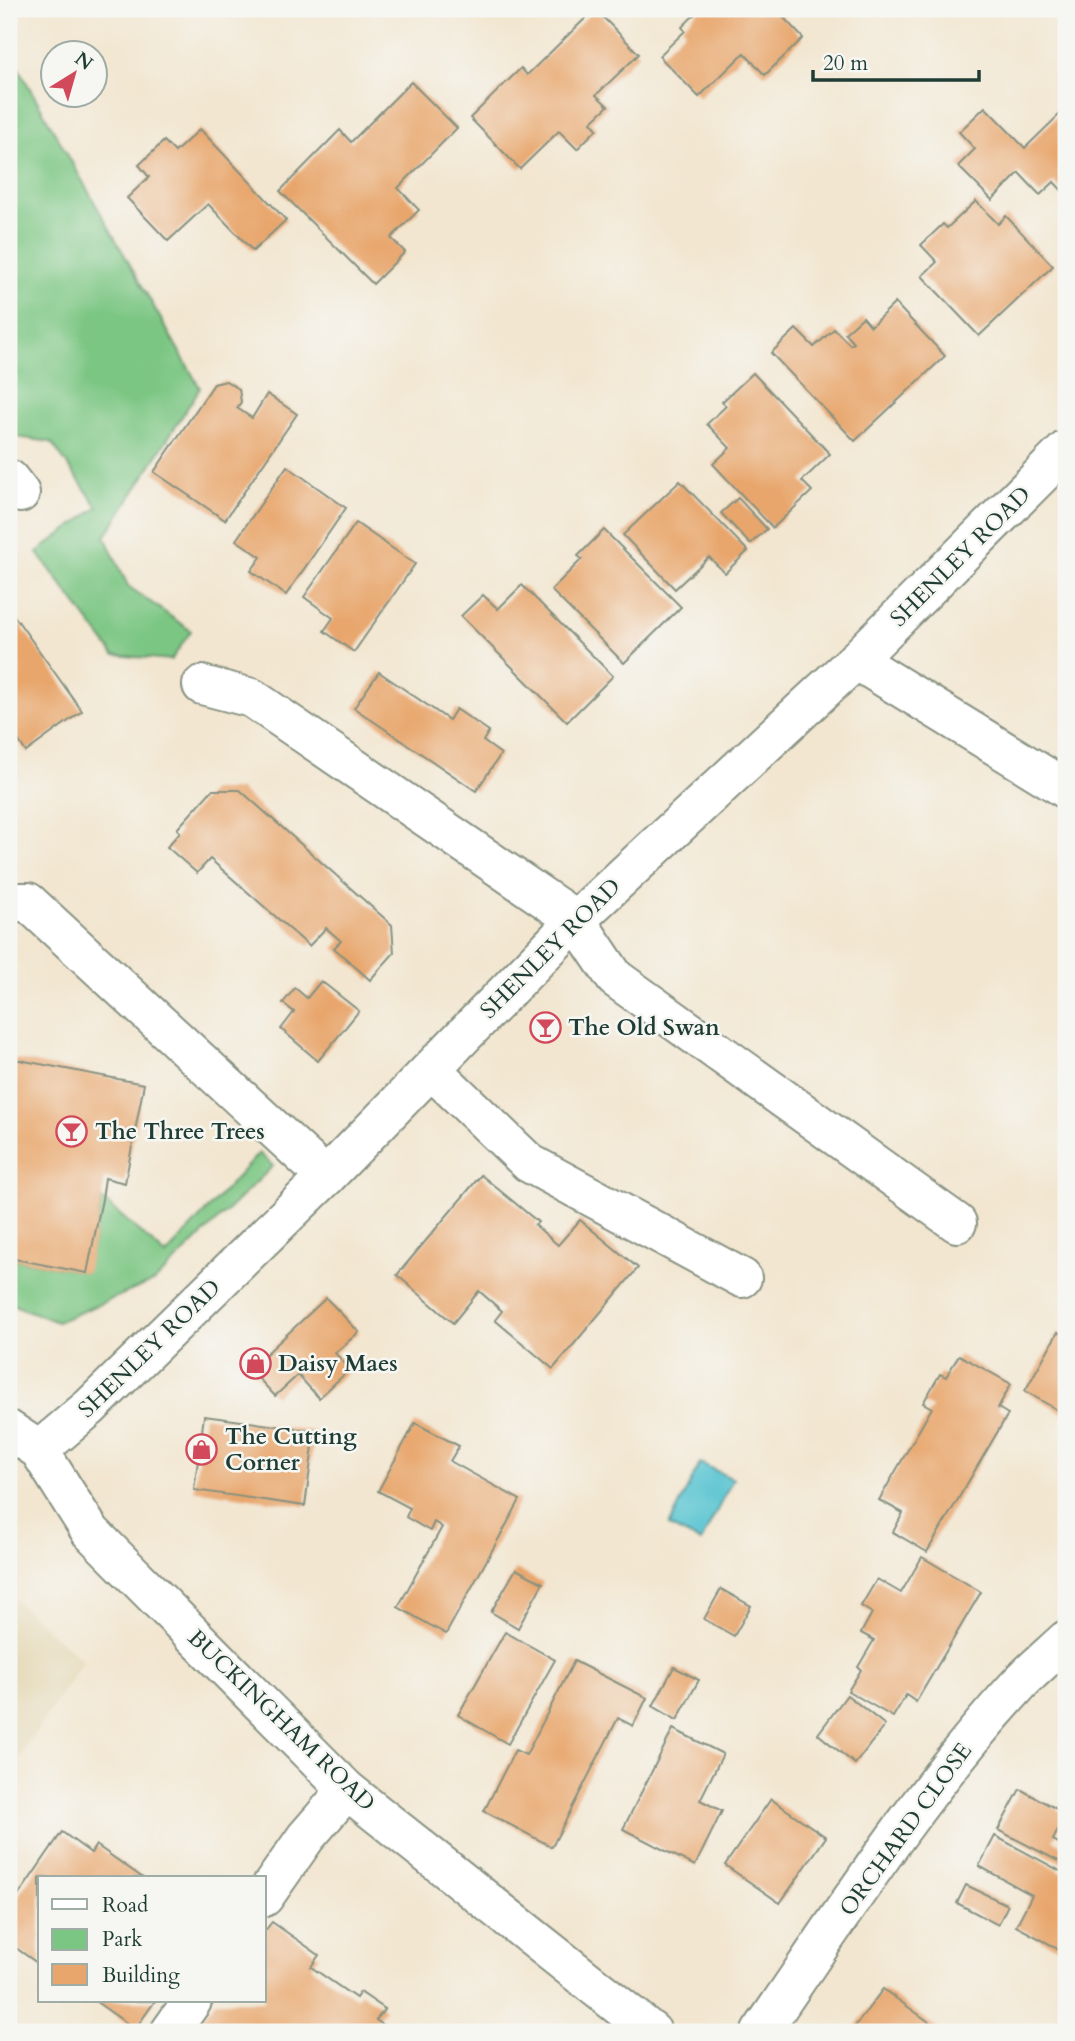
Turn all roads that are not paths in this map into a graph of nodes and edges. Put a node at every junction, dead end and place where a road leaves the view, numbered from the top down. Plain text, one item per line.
1 (1066, 450) edge
2 (856, 660) junction
3 (202, 685) dead end
4 (1066, 789) edge
5 (9, 902) edge
6 (576, 920) junction
7 (431, 1069) junction
8 (326, 1177) junction
9 (957, 1223) dead end
10 (742, 1278) dead end
11 (24, 1440) edge
12 (1066, 1640) edge
13 (347, 1790) junction
14 (266, 1894) edge
15 (191, 2002) edge
16 (170, 2032) edge
17 (652, 2032) edge
18 (761, 2032) edge

1 - 2 street, SHENLEY ROAD
2 - 4 street
2 - 6 street, SHENLEY ROAD
3 - 6 street
5 - 8 street
6 - 7 street, SHENLEY ROAD
6 - 9 street
7 - 8 street, SHENLEY ROAD
7 - 10 street
8 - 11 street, SHENLEY ROAD
11 - 13 street, BUCKINGHAM ROAD
12 - 18 street, ORCHARD CLOSE
13 - 14 street
13 - 17 street, BUCKINGHAM ROAD
15 - 16 street

